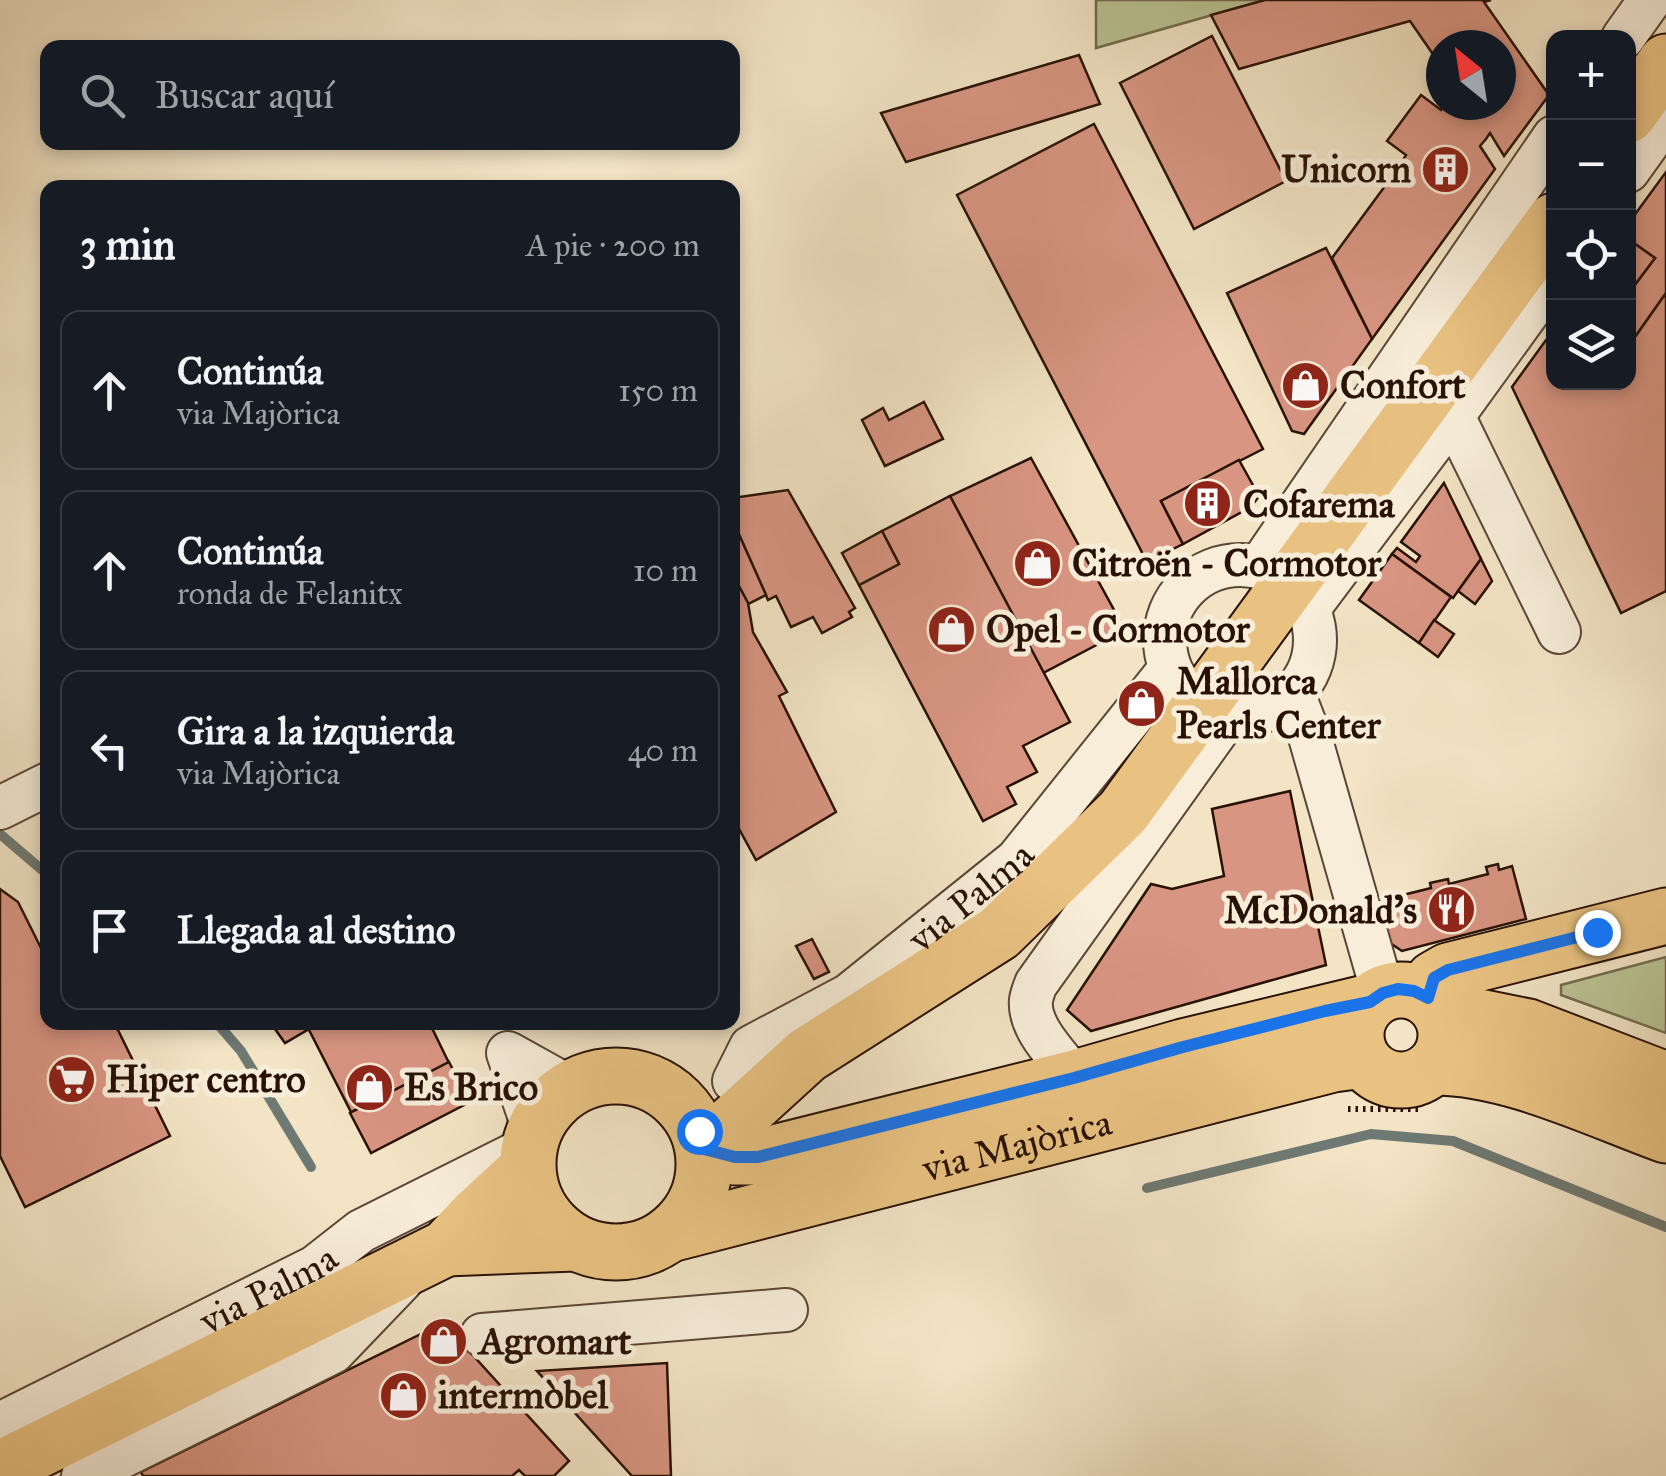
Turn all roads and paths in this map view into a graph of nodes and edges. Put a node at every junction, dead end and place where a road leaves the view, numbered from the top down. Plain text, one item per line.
1 (1650, 0) edge
2 (1629, 30) edge
3 (1666, 62) edge
4 (1636, 104) edge
5 (1666, 118) edge
6 (1546, 150) edge
7 (1636, 160) edge
8 (1546, 231) edge
9 (1546, 287) edge
10 (1453, 416) junction
11 (1286, 586) junction
12 (1559, 632) dead end
13 (1294, 694) junction
14 (1200, 696) junction
15 (40, 788) edge
16 (0, 808) edge
17 (1666, 916) edge
18 (1502, 956) junction
19 (1405, 1000) junction
20 (1501, 1020) junction
21 (498, 1038) edge
22 (808, 1055) junction
23 (1363, 1060) junction
24 (1434, 1067) junction
25 (1074, 1078) junction
26 (1666, 1080) edge
27 (734, 1081) junction
28 (571, 1088) junction
29 (670, 1092) junction
30 (1666, 1135) edge
31 (530, 1149) junction
32 (704, 1149) junction
33 (670, 1234) junction
34 (576, 1243) junction
35 (432, 1256) junction
36 (786, 1310) dead end
37 (482, 1335) dead end
38 (0, 1424) edge
39 (0, 1469) edge
40 (82, 1476) edge

1 - 2 street
3 - 4 main road
5 - 7 street
6 - 11 street
8 - 11 main road
9 - 10 street
10 - 11 street
10 - 12 street
11 - 13 street
11 - 14 main road
11 - 14 street
13 - 14 street
13 - 19 street
14 - 22 main road
14 - 25 street
14 - 27 street, via Palma
15 - 16 street
17 - 18 main road
18 - 19 main road
18 - 20 main road
19 - 20 main road
19 - 23 main road
19 - 24 main road
19 - 25 main road, via Majòrica
20 - 26 main road
21 - 28 street
21 - 31 street
22 - 27 main road
22 - 32 main road
23 - 24 main road
23 - 33 main road, via Majòrica
24 - 30 main road
25 - 32 main road, via Majòrica
27 - 29 main road
28 - 29 main road
28 - 31 main road
29 - 32 main road
31 - 34 main road
31 - 35 main road
31 - 38 street, via Palma
32 - 33 main road
33 - 34 main road
34 - 35 main road
35 - 39 main road
35 - 40 street
36 - 37 street

